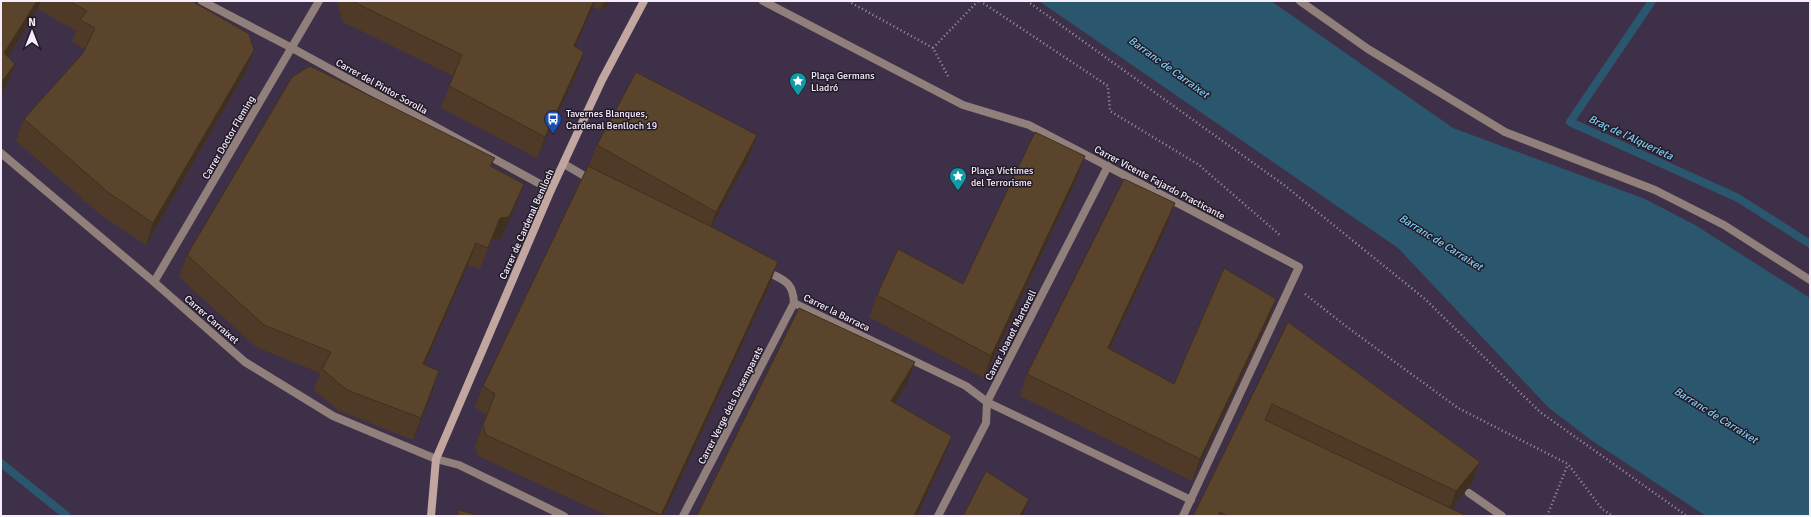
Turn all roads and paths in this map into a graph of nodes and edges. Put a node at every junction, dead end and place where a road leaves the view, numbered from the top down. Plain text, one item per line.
1 (202, 1) edge
2 (319, 1) edge
3 (644, 1) edge
4 (763, 1) edge
5 (848, 1) edge
6 (979, 1) edge
7 (1027, 1) edge
8 (1300, 1) edge
9 (292, 48) junction
10 (933, 48) junction
11 (963, 105) junction
12 (1, 153) edge
13 (564, 164) junction
14 (1108, 166) junction
15 (600, 185) edge
16 (551, 190) junction
17 (1284, 238) dead end
18 (755, 265) edge
19 (1810, 280) edge
20 (154, 282) junction
21 (1292, 283) junction
22 (794, 303) junction
23 (987, 402) junction
24 (436, 459) junction
25 (1568, 464) junction
26 (1469, 493) edge
27 (1191, 500) junction
28 (431, 516) edge
29 (564, 516) edge
30 (683, 516) edge
31 (938, 516) edge
32 (1183, 516) edge
33 (1502, 516) edge
34 (1547, 516) edge
35 (1613, 516) edge
36 (1687, 516) edge

1 - 9 street, Carrer del Pintor Sorolla
2 - 9 street, Carrer Doctor Fleming
3 - 13 main road, Carrer de Cardenal Benlloch
4 - 11 street, Carrer Vicente Fajardo Practicante
5 - 10 path
6 - 10 path
6 - 17 path
7 - 36 path
8 - 19 street
9 - 16 street, Carrer del Pintor Sorolla
9 - 20 street, Carrer Doctor Fleming
10 - 11 path
11 - 14 street, Carrer Vicente Fajardo Practicante
12 - 20 street, Carrer Carraixet
13 - 15 street
13 - 16 main road, Carrer de Cardenal Benlloch
14 - 21 street, Carrer Vicente Fajardo Practicante
14 - 23 street, Carrer Joanot Martorell
16 - 24 main road, Carrer de Cardenal Benlloch
18 - 22 street, Carrer la Barraca
20 - 24 street, Carrer Carraixet
21 - 25 path
21 - 27 street, Carrer Vicente Fajardo Practicante
22 - 23 street, Carrer la Barraca
22 - 30 street, Carrer Verge dels Desemparats
23 - 27 street, Carrer la Barraca
23 - 31 street, Carrer Joanot Martorell
24 - 28 main road, Carrer de Cardenal Benlloch
24 - 29 street, Carrer Carraixet
25 - 34 path
25 - 35 path
26 - 33 street
27 - 32 street, Carrer Vicente Fajardo Practicante

